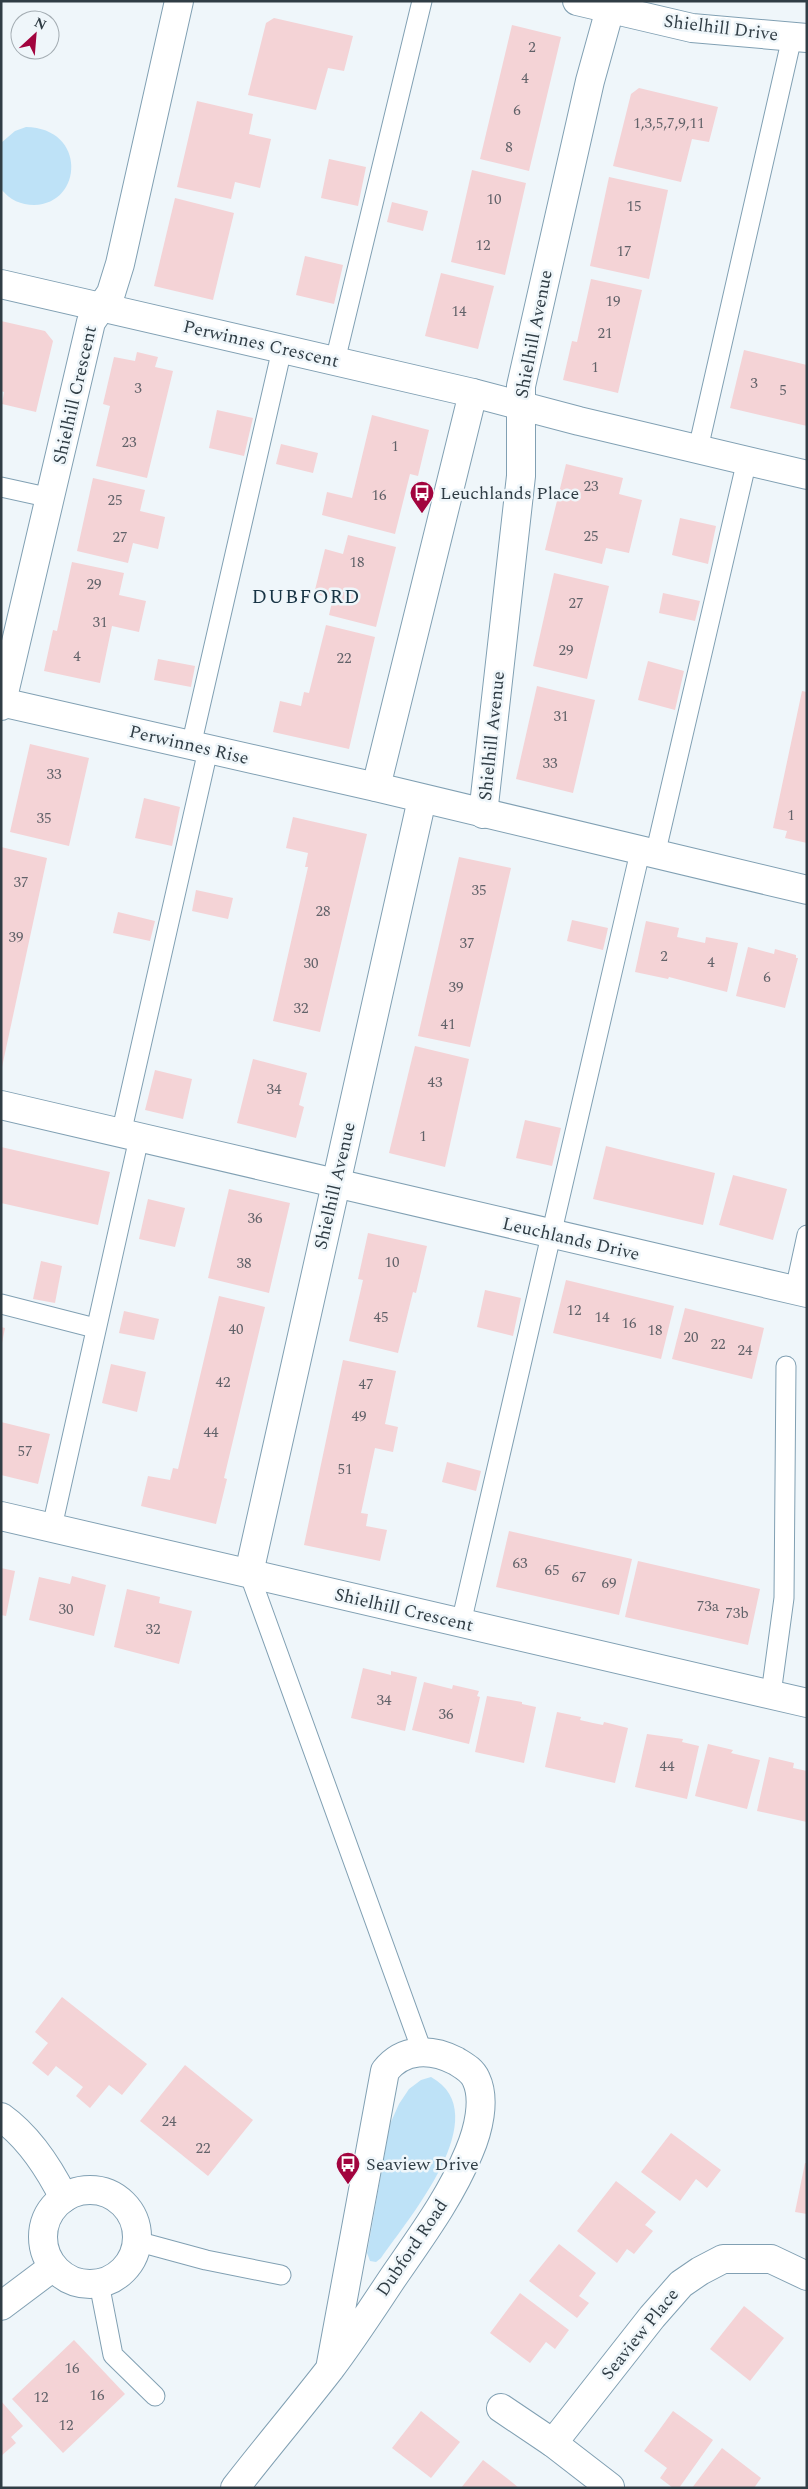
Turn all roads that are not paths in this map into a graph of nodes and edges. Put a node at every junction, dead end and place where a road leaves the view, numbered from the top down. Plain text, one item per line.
1 (179, 1) edge
2 (422, 1) edge
3 (577, 1) edge
4 (612, 5) edge
5 (799, 38) edge
6 (1, 284) edge
7 (101, 308) junction
8 (282, 349) junction
9 (335, 361) junction
10 (473, 393) junction
11 (520, 406) junction
12 (698, 449) junction
13 (747, 460) junction
14 (807, 475) edge
15 (1, 487) edge
16 (51, 498) junction
17 (2, 703) edge
18 (199, 748) junction
19 (376, 787) junction
20 (422, 799) junction
21 (483, 814) junction
22 (648, 853) junction
23 (807, 890) edge
24 (1, 1105) edge
25 (130, 1136) junction
26 (335, 1184) junction
27 (550, 1234) junction
28 (807, 1235) edge
29 (801, 1291) edge
30 (1, 1304) edge
31 (95, 1328) junction
32 (786, 1366) dead end
33 (1, 1516) edge
34 (52, 1527) junction
35 (250, 1573) junction
36 (461, 1623) junction
37 (770, 1694) junction
38 (807, 1703) edge
39 (422, 2051) junction
40 (1, 2117) edge
41 (64, 2198) junction
42 (136, 2241) junction
43 (53, 2266) junction
44 (281, 2275) dead end
45 (807, 2276) edge
46 (99, 2283) junction
47 (1, 2306) edge
48 (330, 2368) junction
49 (155, 2396) dead end
50 (501, 2408) dead end
51 (553, 2443) junction
52 (610, 2487) edge
53 (235, 2488) edge

1 - 7 street, Shielhill Crescent
2 - 9 lane
3 - 4 street, Shielhill Drive
4 - 5 street, Shielhill Drive
4 - 11 street, Shielhill Avenue
5 - 12 lane
6 - 7 street, Perwinnes Crescent
7 - 8 street, Perwinnes Crescent
7 - 16 street, Shielhill Crescent
8 - 9 street, Perwinnes Crescent
8 - 18 lane
9 - 10 street, Perwinnes Crescent
10 - 11 street, Perwinnes Crescent
10 - 19 street
11 - 12 street
11 - 21 street, Shielhill Avenue
12 - 13 street
13 - 14 street
13 - 22 lane
15 - 16 lane
16 - 17 street, Shielhill Crescent
17 - 18 street, Perwinnes Rise
18 - 19 street, Perwinnes Rise
18 - 25 lane
19 - 20 street, Perwinnes Rise
20 - 21 street, Perwinnes Rise
20 - 26 street, Shielhill Avenue
21 - 22 street, Perwinnes Rise
22 - 23 street, Perwinnes Rise
22 - 27 lane
24 - 25 street, Leuchlands Drive
25 - 26 street, Leuchlands Drive
25 - 31 lane
26 - 27 street, Leuchlands Drive
26 - 35 street, Shielhill Avenue
27 - 29 street, Leuchlands Drive
27 - 36 lane
28 - 29 lane
30 - 31 lane
31 - 34 lane
32 - 37 lane
33 - 34 street, Shielhill Crescent
34 - 35 street, Shielhill Crescent
35 - 36 street, Shielhill Crescent
35 - 39 lane
36 - 37 street, Shielhill Crescent
37 - 38 street, Shielhill Crescent
39 - 48 street, Dubford Road
39 - 48 street, Dubford Road
40 - 41 street
41 - 42 street
41 - 43 street
42 - 44 lane
42 - 46 street
43 - 46 street
43 - 47 street
45 - 51 street, Seaview Place
46 - 49 lane
48 - 53 street, Dubford Road
50 - 51 street
51 - 52 street

